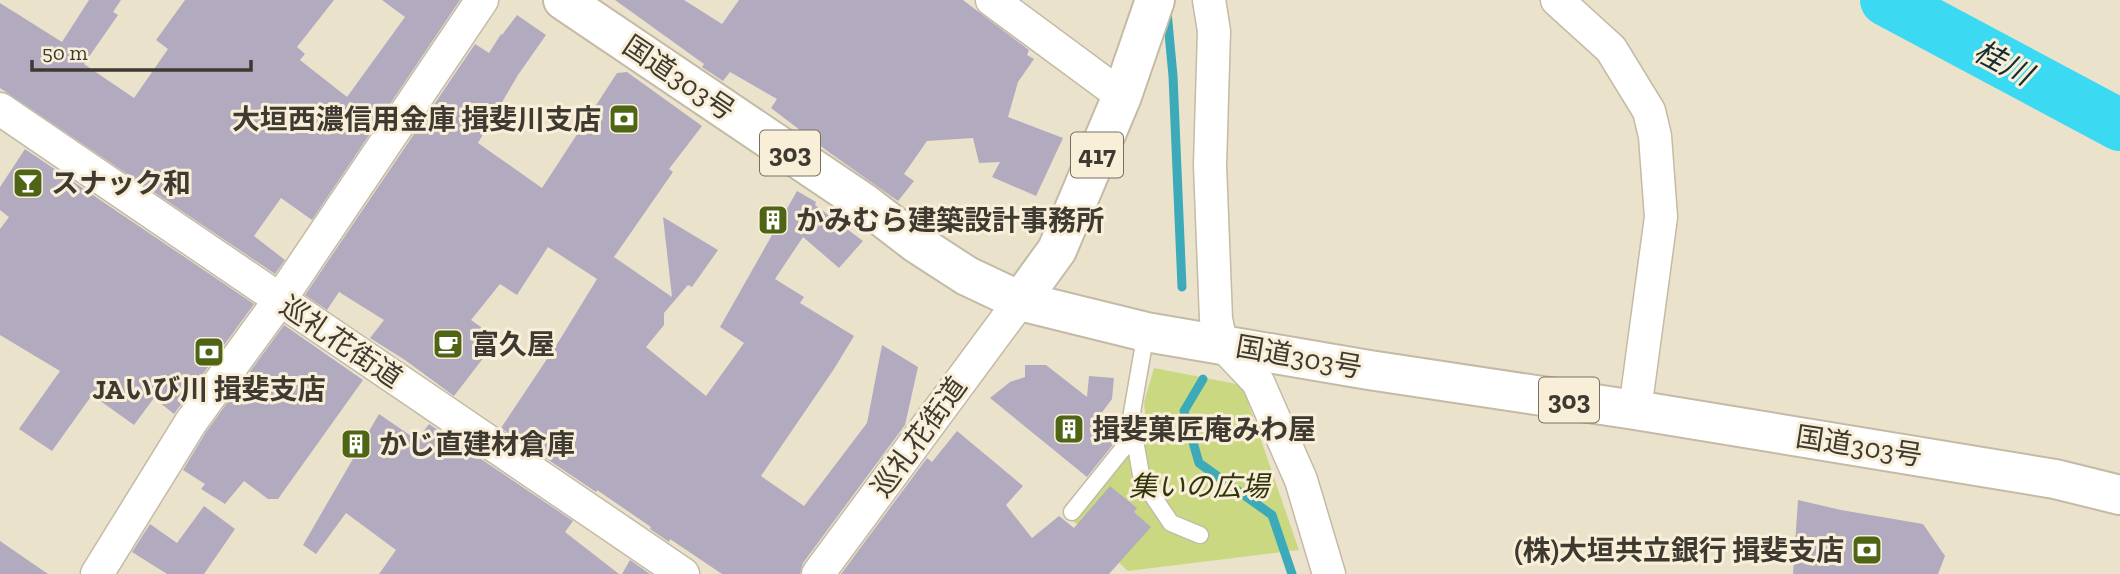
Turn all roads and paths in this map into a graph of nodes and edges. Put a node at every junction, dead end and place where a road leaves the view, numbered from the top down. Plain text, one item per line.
1 (482, 0) edge
2 (563, 0) edge
3 (992, 0) edge
4 (1155, 0) edge
5 (1209, 0) edge
6 (1557, 0) edge
7 (1122, 96) junction
8 (0, 109) edge
9 (279, 301) junction
10 (1020, 301) junction
11 (1146, 332) junction
12 (1221, 343) junction
13 (1635, 410) junction
14 (1134, 435) junction
15 (2120, 495) edge
16 (1072, 512) dead end
17 (1200, 535) dead end
18 (97, 574) edge
19 (683, 574) edge
20 (818, 574) edge
21 (1329, 574) edge

1 - 9 street
2 - 10 highway, 国道303号 / 303
3 - 7 street
4 - 7 highway, 417
5 - 12 street
6 - 13 street
7 - 10 highway, 417
8 - 9 street, 巡礼花街道
9 - 18 street
9 - 19 street, 巡礼花街道
10 - 11 highway, 国道303号 / 303
10 - 20 street, 巡礼花街道
11 - 12 highway, 国道303号 / 303
11 - 14 lane
12 - 13 highway, 国道303号 / 303
12 - 21 street
13 - 15 highway, 国道303号 / 303
14 - 16 lane
14 - 17 lane

